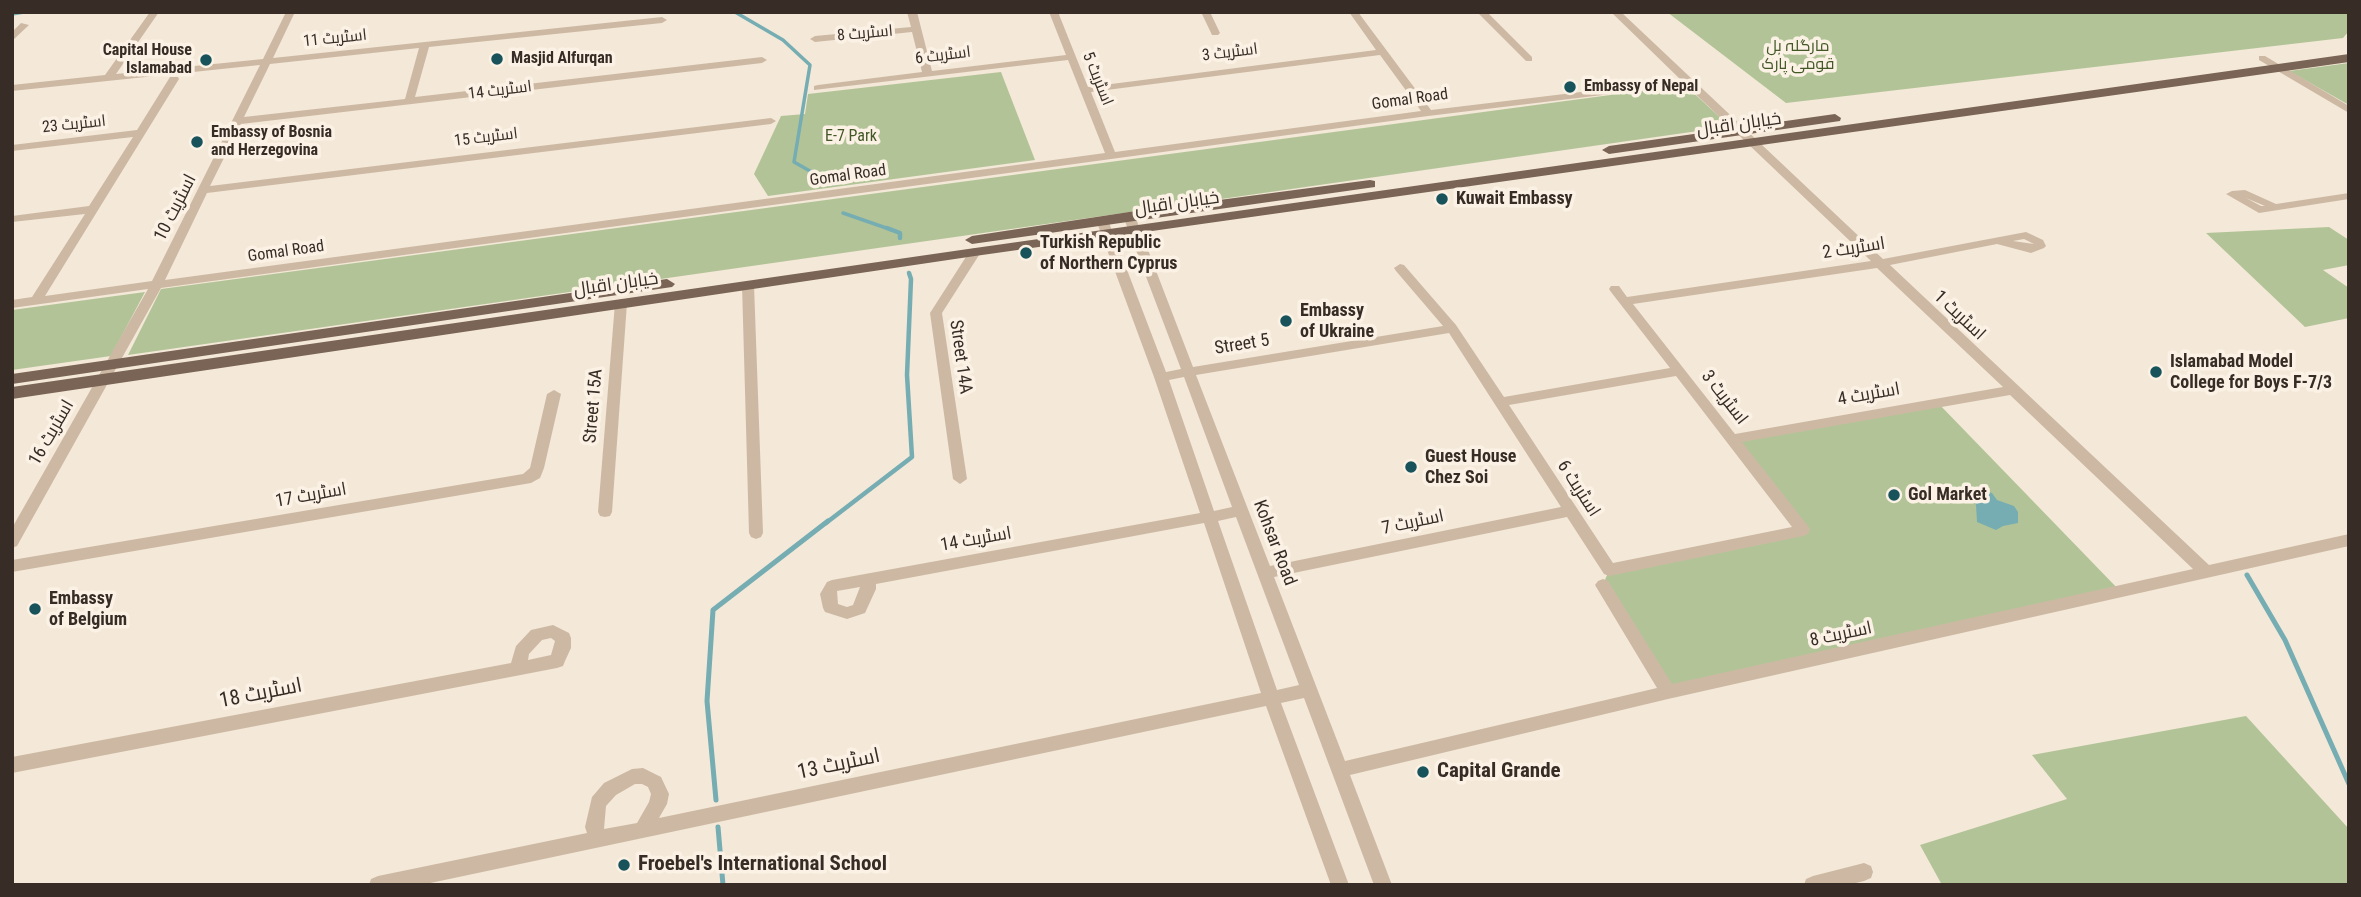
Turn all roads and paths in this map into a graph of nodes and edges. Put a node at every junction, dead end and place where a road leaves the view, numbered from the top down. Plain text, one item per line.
1 (155, 12) edge
2 (291, 12) edge
3 (912, 12) edge
4 (1053, 12) edge
5 (1205, 12) edge
6 (1353, 12) edge
7 (1481, 12) edge
8 (1615, 12) edge
9 (662, 20) dead end
10 (24, 25) dead end
11 (915, 29) junction
12 (1215, 33) dead end
13 (12, 38) edge
14 (815, 39) dead end
15 (425, 45) junction
16 (2348, 50) edge
17 (1381, 52) junction
18 (1071, 57) junction
19 (2262, 58) junction
20 (1529, 59) dead end
21 (762, 60) dead end
22 (2326, 61) junction
23 (268, 62) junction
24 (2349, 65) edge
25 (2277, 68) junction
26 (928, 75) junction
27 (108, 78) junction
28 (174, 79) dead end
29 (1689, 82) junction
30 (12, 88) edge
31 (818, 89) dead end
32 (1085, 90) junction
33 (409, 101) junction
34 (2349, 110) edge
35 (1428, 113) junction
36 (239, 121) junction
37 (771, 121) dead end
38 (1741, 131) junction
39 (140, 133) junction
40 (1753, 143) junction
41 (12, 148) edge
42 (1112, 157) junction
43 (205, 190) junction
44 (2349, 196) edge
45 (2270, 204) dead end
46 (94, 209) junction
47 (12, 219) edge
48 (1131, 223) junction
49 (1105, 227) junction
50 (1998, 241) dead end
51 (975, 252) junction
52 (1878, 264) junction
53 (1400, 268) dead end
54 (155, 285) junction
55 (748, 285) junction
56 (1615, 289) dead end
57 (36, 301) junction
58 (1624, 301) junction
59 (621, 303) junction
60 (12, 304) edge
61 (1452, 328) junction
62 (113, 365) junction
63 (1189, 371) junction
64 (1678, 371) junction
65 (1161, 377) junction
66 (12, 379) edge
67 (105, 380) junction
68 (2012, 390) junction
69 (12, 393) edge
70 (554, 394) dead end
71 (1500, 402) junction
72 (1732, 439) junction
73 (960, 479) dead end
74 (1569, 510) junction
75 (1241, 511) junction
76 (605, 513) dead end
77 (1210, 517) junction
78 (1803, 530) joint
79 (756, 533) dead end
80 (2349, 540) edge
81 (12, 542) edge
82 (12, 566) edge
83 (1266, 573) junction
84 (2207, 573) junction
85 (868, 580) dead end
86 (1603, 585) dead end
87 (518, 668) dead end
88 (1309, 691) junction
89 (1668, 692) junction
90 (1271, 698) junction
91 (12, 765) edge
92 (1342, 770) junction
93 (643, 829) junction
94 (598, 839) junction
95 (1864, 872) dead end
96 (378, 885) edge
97 (1339, 885) edge
98 (1383, 885) edge
99 (1813, 885) edge

1 - 27 street
2 - 23 street, اسٹریٹ 10
3 - 11 street
4 - 18 street, اسٹریٹ 5
5 - 12 street
6 - 17 street
7 - 20 street
8 - 29 street, اسٹریٹ 1
9 - 15 street, اسٹریٹ 11
10 - 13 street
11 - 14 street, اسٹریٹ 8
11 - 26 street
15 - 23 street, اسٹریٹ 11
15 - 33 street
16 - 19 main road, خیابان اقبال
16 - 22 main road, خیابان اقبال
17 - 32 street, اسٹریٹ 3
17 - 35 street
18 - 26 street, اسٹریٹ 6
18 - 32 street, اسٹریٹ 5
19 - 25 street
19 - 38 main road, خیابان اقبال
21 - 33 street, اسٹریٹ 14
22 - 24 main road
22 - 25 main road, خیابان اقبال
23 - 27 street, اسٹریٹ 11
23 - 36 street, اسٹریٹ 10
25 - 34 street
25 - 40 main road, خیابان اقبال
26 - 31 street, اسٹریٹ 6
27 - 30 street, اسٹریٹ 11
28 - 39 street
29 - 35 street, Gomal Road
29 - 38 street, اسٹریٹ 1
32 - 42 street, اسٹریٹ 5
33 - 36 street, اسٹریٹ 14
35 - 42 street, Gomal Road
36 - 43 street, اسٹریٹ 10
37 - 43 street, اسٹریٹ 15
38 - 40 street, اسٹریٹ 1
38 - 48 main road, خیابان اقبال
39 - 41 street, اسٹریٹ 23
39 - 46 street
40 - 48 main road, خیابان اقبال
40 - 52 street, اسٹریٹ 1
42 - 54 street, Gomal Road
43 - 54 street, اسٹریٹ 10
44 - 45 street
46 - 47 street
46 - 57 street
48 - 49 main road, خیابان اقبال
48 - 63 street, Kohsar Road
49 - 51 main road, خیابان اقبال
49 - 62 main road, خیابان اقبال
49 - 65 street
50 - 52 street, اسٹریٹ 2
51 - 55 main road, خیابان اقبال
51 - 73 street, Street 14A
52 - 58 street, اسٹریٹ 2
52 - 68 street, اسٹریٹ 1
53 - 61 street, اسٹریٹ 6
54 - 57 street, Gomal Road
54 - 62 street, اسٹریٹ 10
55 - 59 main road, خیابان اقبال
55 - 79 street
56 - 58 street, اسٹریٹ 3
57 - 60 street, Gomal Road
58 - 64 street, اسٹریٹ 3
59 - 67 main road, خیابان اقبال
59 - 76 street, Street 15A
61 - 63 street, Street 5
61 - 71 street, اسٹریٹ 6
62 - 66 main road, خیابان اقبال
62 - 67 street, اسٹریٹ 10
63 - 65 street, Street 5
63 - 75 street, Kohsar Road
64 - 71 street
64 - 72 street, اسٹریٹ 3
65 - 77 street
67 - 69 main road, خیابان اقبال
67 - 81 street, اسٹریٹ 16
68 - 72 street, اسٹریٹ 4
68 - 84 street, اسٹریٹ 1
70 - 82 street, اسٹریٹ 17
71 - 74 street, اسٹریٹ 6
72 - 78 street, اسٹریٹ 3
74 - 78 street, اسٹریٹ 6
74 - 83 street, اسٹریٹ 7
75 - 77 street
75 - 83 street, Kohsar Road
77 - 85 street, اسٹریٹ 14
77 - 90 street
80 - 84 street, اسٹریٹ 8
83 - 88 street, Kohsar Road
84 - 89 street, اسٹریٹ 8
86 - 89 street
87 - 91 street, اسٹریٹ 18
88 - 90 street, اسٹریٹ 13
88 - 92 street, Kohsar Road
89 - 92 street, اسٹریٹ 8
90 - 93 street, اسٹریٹ 13
90 - 97 street
92 - 98 street, Kohsar Road
93 - 94 street, اسٹریٹ 13
93 - 94 street
94 - 96 street, اسٹریٹ 13
95 - 99 street

